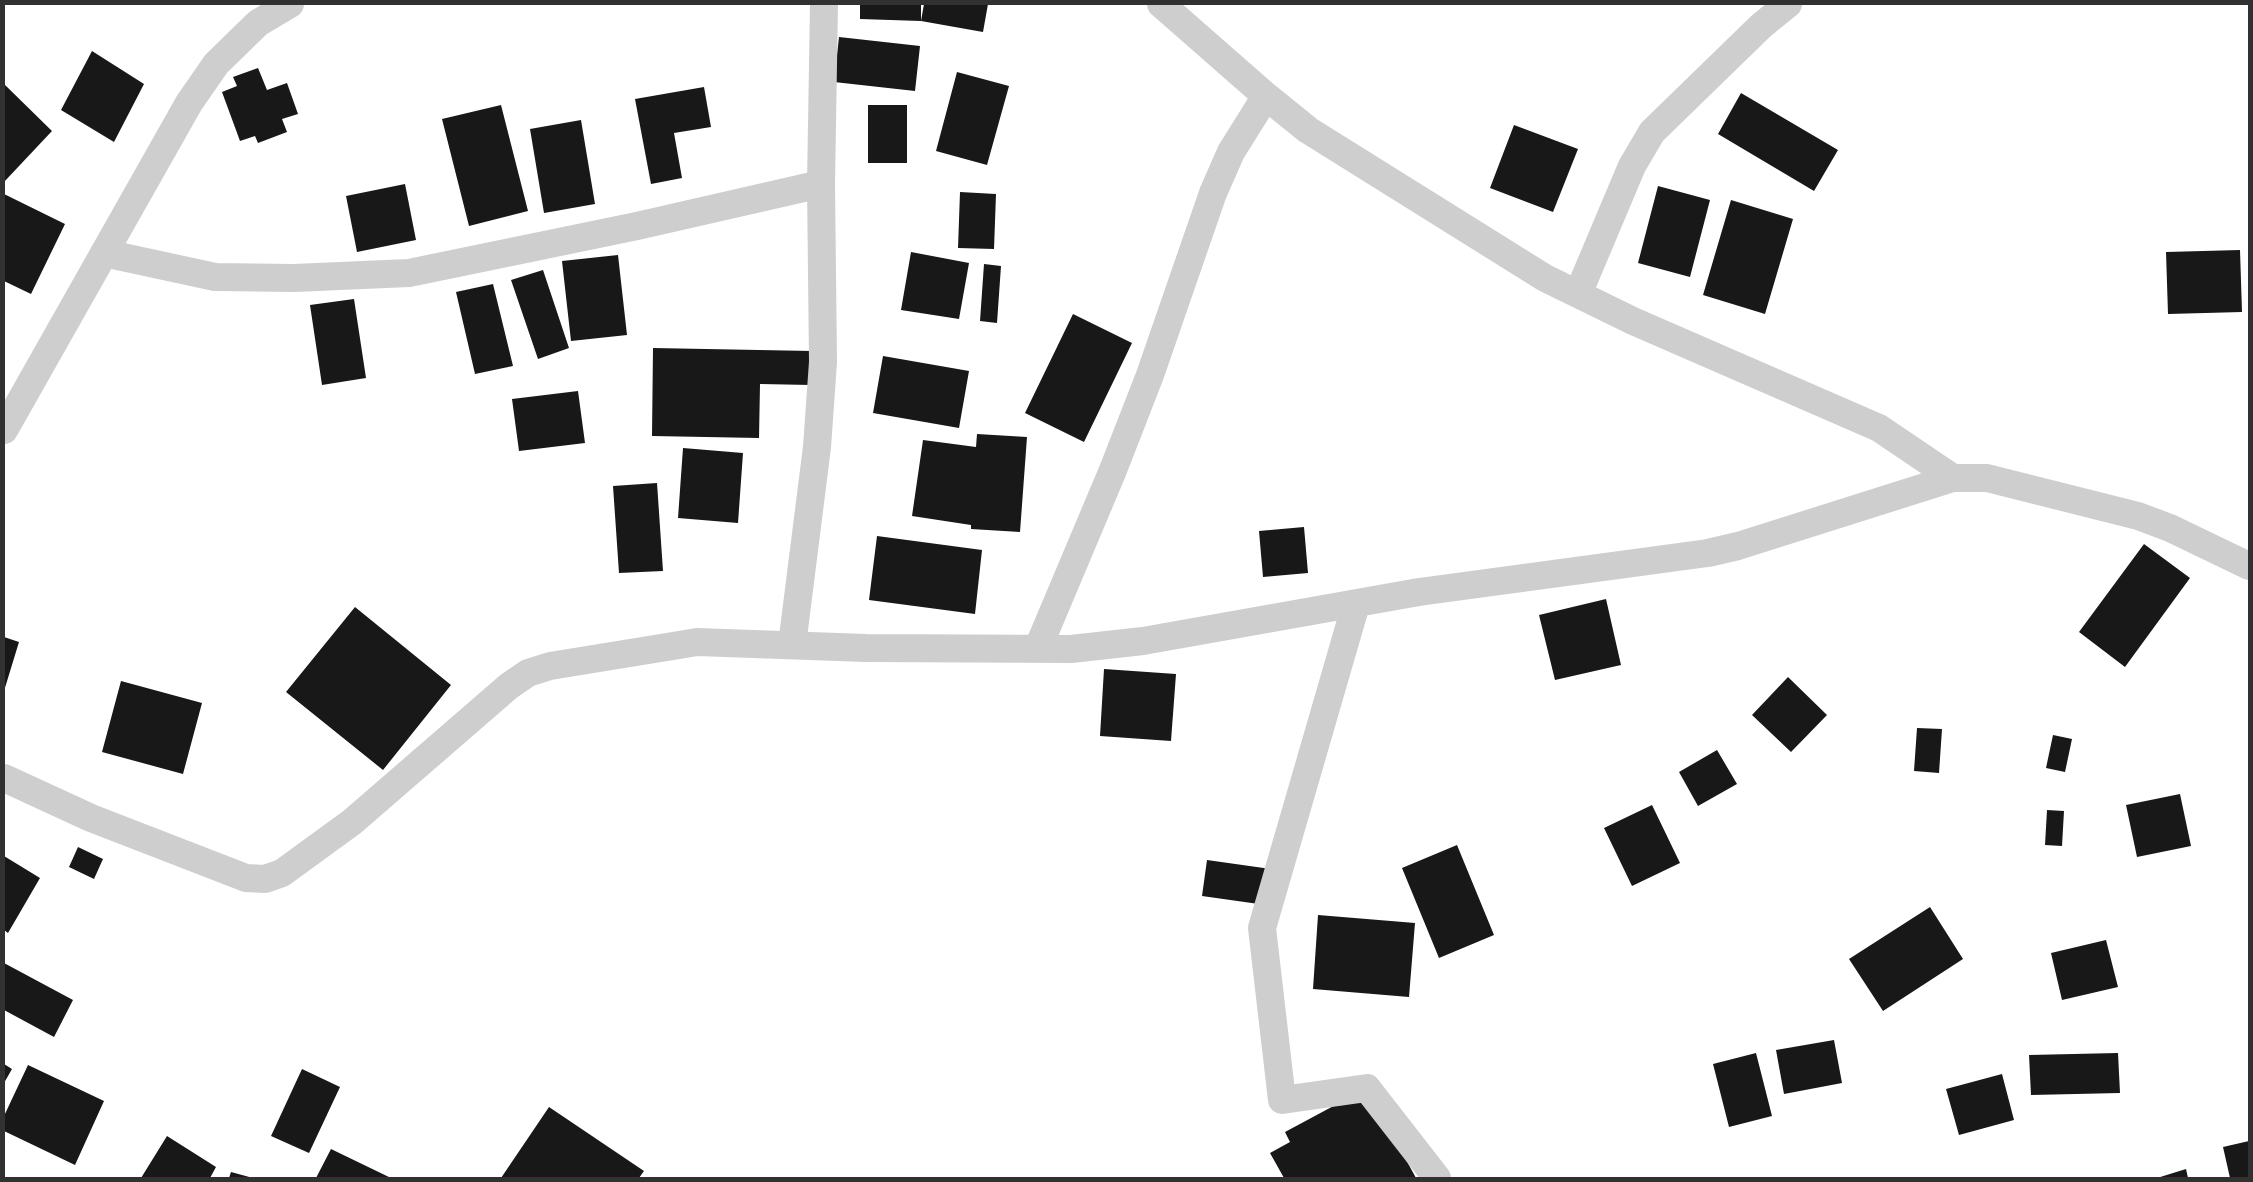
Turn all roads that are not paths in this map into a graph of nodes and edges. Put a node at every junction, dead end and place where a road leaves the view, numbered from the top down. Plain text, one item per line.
1 (290, 4) edge
2 (824, 4) edge
3 (1160, 4) edge
4 (1788, 4) edge
5 (1266, 96) junction
6 (821, 184) junction
7 (104, 253) junction
8 (1578, 294) junction
9 (4, 430) edge
10 (1953, 478) junction
11 (2249, 566) edge
12 (1356, 604) junction
13 (792, 646) junction
14 (1038, 648) junction
15 (4, 778) edge
16 (1437, 1178) edge

1 - 7 street
2 - 6 street
3 - 5 street
4 - 8 street
5 - 8 street
5 - 14 street
6 - 7 street
6 - 13 street
7 - 9 street
8 - 10 street
10 - 11 street
10 - 12 street
12 - 14 street
12 - 16 street
13 - 14 street
13 - 15 street

